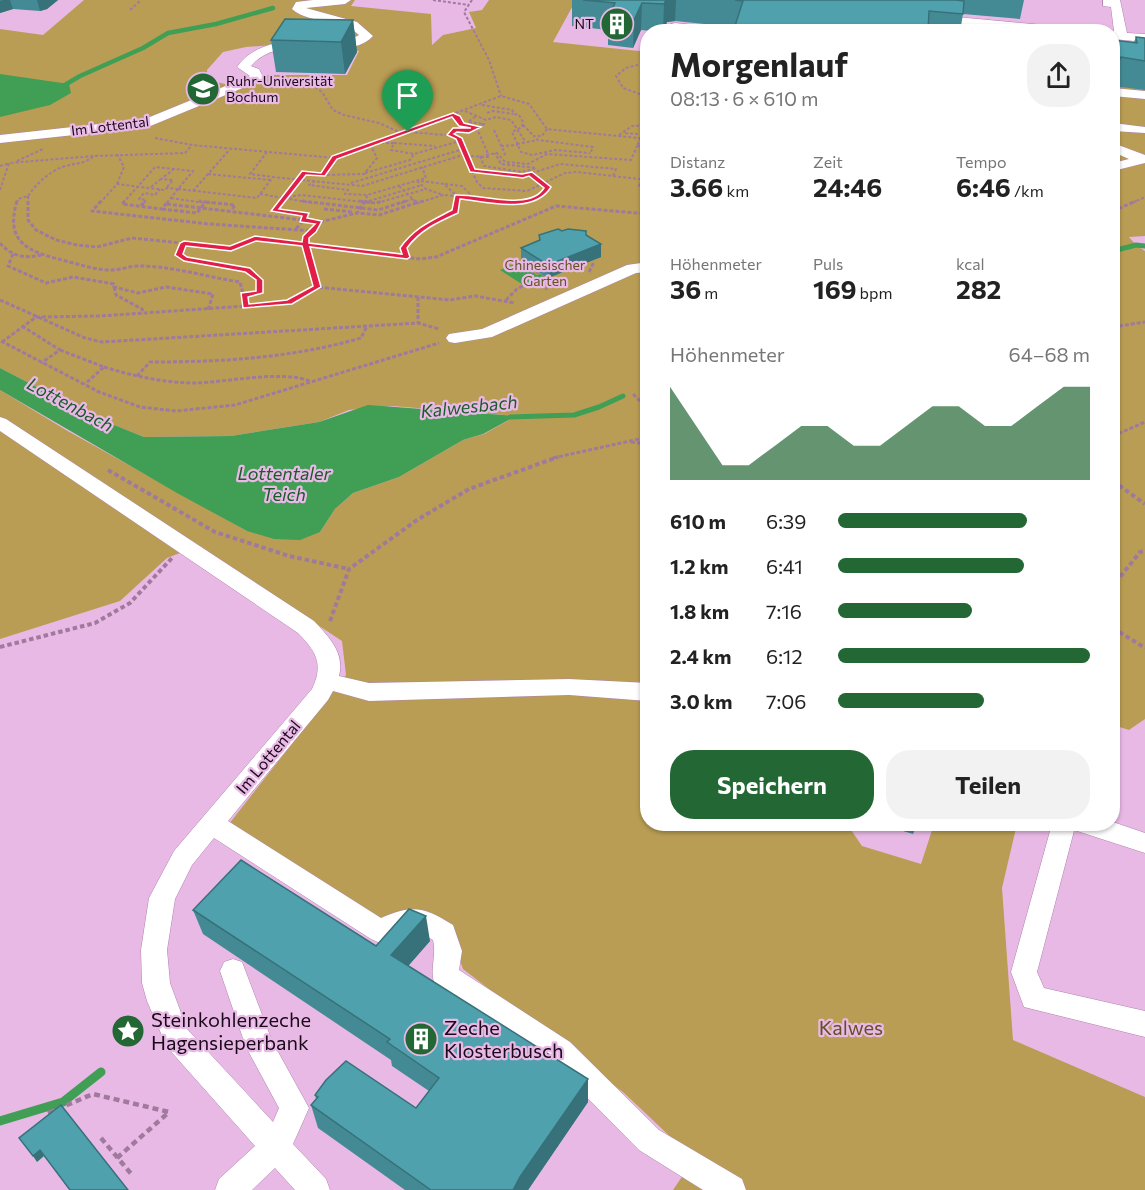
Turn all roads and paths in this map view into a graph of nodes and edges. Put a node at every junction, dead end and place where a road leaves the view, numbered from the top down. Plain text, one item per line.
1 (141, 0) edge
2 (345, 0) edge
3 (433, 0) edge
4 (472, 0) edge
5 (1107, 3) dead end
6 (469, 4) junction
7 (130, 10) dead end
8 (920, 18) edge
9 (951, 24) edge
10 (1117, 24) edge
11 (1120, 35) edge
12 (1145, 38) edge
13 (640, 64) edge
14 (257, 77) junction
15 (1120, 93) edge
16 (640, 94) edge
17 (1145, 95) edge
18 (501, 96) junction
19 (479, 104) junction
20 (464, 110) junction
21 (488, 113) junction
22 (453, 114) junction
23 (514, 114) junction
24 (478, 116) junction
25 (496, 117) junction
26 (523, 124) junction
27 (640, 126) edge
28 (476, 128) junction
29 (1120, 128) edge
30 (518, 129) junction
31 (547, 129) junction
32 (494, 130) dead end
33 (1140, 130) dead end
34 (408, 132) junction
35 (623, 132) junction
36 (44, 134) junction
37 (450, 135) junction
38 (640, 135) edge
39 (534, 136) junction
40 (618, 136) junction
41 (640, 138) edge
42 (1, 139) edge
43 (538, 140) junction
44 (640, 140) edge
45 (184, 141) dead end
46 (460, 141) junction
47 (525, 141) junction
48 (380, 142) junction
49 (551, 142) junction
50 (394, 143) junction
51 (518, 145) junction
52 (191, 146) junction
53 (371, 146) junction
54 (501, 146) dead end
55 (439, 147) junction
56 (637, 147) joint
57 (231, 148) junction
58 (463, 149) junction
59 (555, 150) junction
60 (1120, 150) edge
61 (268, 152) junction
62 (117, 153) junction
63 (495, 153) junction
64 (414, 154) junction
65 (466, 155) junction
66 (590, 155) junction
67 (94, 156) junction
68 (480, 156) dead end
69 (488, 156) junction
70 (502, 156) junction
71 (335, 158) junction
72 (1144, 159) edge
73 (9, 163) junction
74 (401, 163) junction
75 (505, 164) junction
76 (1120, 165) edge
77 (0, 166) edge
78 (492, 166) dead end
79 (405, 167) junction
80 (422, 167) junction
81 (174, 169) junction
82 (506, 170) junction
83 (410, 171) junction
84 (473, 171) junction
85 (208, 174) junction
86 (364, 174) junction
87 (530, 174) junction
88 (322, 175) junction
89 (613, 176) junction
90 (273, 177) junction
91 (161, 179) junction
92 (299, 179) junction
93 (640, 179) edge
94 (270, 180) junction
95 (315, 181) junction
96 (417, 181) junction
97 (544, 183) junction
98 (117, 184) junction
99 (422, 184) junction
100 (444, 184) junction
101 (348, 185) junction
102 (138, 186) junction
103 (399, 186) junction
104 (151, 188) junction
105 (166, 188) junction
106 (160, 189) junction
107 (178, 189) junction
108 (426, 189) junction
109 (0, 190) edge
110 (404, 190) junction
111 (193, 191) junction
112 (261, 194) junction
113 (408, 194) junction
114 (367, 195) junction
115 (443, 195) junction
116 (28, 196) junction
117 (457, 196) junction
118 (1145, 197) edge
119 (171, 198) junction
120 (285, 198) junction
121 (474, 198) junction
122 (413, 199) junction
123 (206, 202) junction
124 (365, 202) junction
125 (417, 203) junction
126 (166, 204) junction
127 (141, 206) junction
128 (202, 208) junction
129 (1120, 208) edge
130 (162, 209) junction
131 (324, 209) dead end
132 (231, 211) junction
133 (358, 211) junction
134 (640, 213) edge
135 (286, 218) junction
136 (303, 220) junction
137 (320, 222) junction
138 (280, 227) junction
139 (297, 229) junction
140 (314, 231) junction
141 (0, 243) edge
142 (184, 243) junction
143 (306, 244) junction
144 (13, 254) junction
145 (42, 255) junction
146 (407, 257) junction
147 (588, 259) edge
148 (529, 262) edge
149 (594, 262) dead end
150 (640, 268) edge
151 (559, 284) dead end
152 (539, 285) dead end
153 (114, 287) junction
154 (317, 287) junction
155 (243, 295) junction
156 (418, 297) junction
157 (0, 300) edge
158 (505, 300) junction
159 (246, 306) junction
160 (208, 310) junction
161 (542, 310) junction
162 (144, 313) junction
163 (36, 317) junction
164 (1145, 322) edge
165 (418, 323) junction
166 (22, 326) junction
167 (368, 326) junction
168 (1120, 326) edge
169 (455, 338) junction
170 (1, 341) edge
171 (60, 350) junction
172 (41, 363) junction
173 (104, 367) junction
174 (137, 376) junction
175 (311, 381) junction
176 (85, 384) junction
177 (633, 394) dead end
178 (640, 401) edge
179 (0, 423) edge
180 (1145, 423) edge
181 (1120, 433) edge
182 (640, 439) edge
183 (629, 442) junction
184 (640, 443) edge
185 (102, 466) dead end
186 (1120, 486) edge
187 (1145, 504) edge
188 (184, 546) junction
189 (1145, 551) edge
190 (349, 569) junction
191 (1120, 578) edge
192 (1120, 630) edge
193 (321, 641) junction
194 (0, 647) edge
195 (1145, 648) edge
196 (327, 681) junction
197 (640, 691) edge
198 (211, 823) junction
199 (1062, 831) edge
200 (1108, 831) edge
201 (1145, 843) edge
202 (233, 971) dead end
203 (1145, 1024) edge
204 (48, 1113) edge
205 (101, 1137) dead end
206 (276, 1146) junction
207 (117, 1158) junction
208 (133, 1176) dead end
209 (230, 1190) edge
210 (315, 1190) edge
211 (731, 1190) edge

1 - 7 path
2 - 14 street
3 - 6 path
4 - 6 path
5 - 10 street
6 - 18 path
8 - 9 street
11 - 12 street
13 - 16 path
14 - 34 path
14 - 36 street, Im Lottental
15 - 17 street
18 - 19 path
18 - 31 path
19 - 20 path
19 - 23 path
20 - 22 path
20 - 24 path
21 - 23 path
21 - 24 path
21 - 25 path
22 - 28 path
22 - 34 path
23 - 26 path
24 - 25 path
24 - 28 path
25 - 30 path
26 - 30 path
26 - 39 path
27 - 35 path
28 - 37 path
28 - 69 path
29 - 33 street
30 - 47 path
30 - 51 path
31 - 39 path
31 - 40 path
32 - 70 path
34 - 37 path
34 - 48 path
35 - 38 path
35 - 40 path
36 - 42 street, Im Lottental
36 - 73 path
37 - 46 path
39 - 43 path
40 - 41 path
43 - 47 path
43 - 49 path
44 - 56 path
45 - 52 path
46 - 55 path
46 - 58 path
47 - 51 path
48 - 50 path
48 - 53 path
49 - 59 path
49 - 66 path
50 - 55 path
50 - 64 path
51 - 54 path
51 - 59 path
52 - 57 path
52 - 62 path
53 - 71 path
53 - 86 path
55 - 64 path
56 - 66 path
57 - 61 path
57 - 85 path
58 - 65 path
58 - 79 path
59 - 66 path
60 - 72 street
61 - 71 path
61 - 90 path
62 - 67 path
62 - 98 path
63 - 69 path
63 - 70 path
63 - 75 path
64 - 74 path
65 - 69 path
65 - 80 path
65 - 84 path
66 - 70 path
67 - 73 path
67 - 116 path
68 - 82 path
69 - 78 path
71 - 88 path
72 - 76 street
73 - 77 path
73 - 109 path
74 - 79 path
74 - 86 path
75 - 82 path
75 - 82 path
79 - 83 path
79 - 101 path
80 - 83 path
80 - 96 path
81 - 91 path
81 - 102 path
81 - 107 path
83 - 101 path
84 - 87 path
84 - 97 path
85 - 94 path
85 - 111 path
86 - 88 path
87 - 89 path
87 - 97 path
88 - 92 path
89 - 93 path
89 - 97 path
90 - 92 path
90 - 94 path
91 - 104 path
91 - 105 path
92 - 95 path
92 - 120 path
94 - 112 path
95 - 101 path
95 - 114 path
96 - 99 path
96 - 100 path
96 - 103 path
97 - 121 path
98 - 102 path
98 - 138 path
99 - 108 path
99 - 110 path
100 - 117 path
100 - 121 path
102 - 104 path
102 - 127 path
103 - 110 path
103 - 114 path
104 - 106 path
105 - 106 path
105 - 107 path
106 - 127 path
107 - 111 path
107 - 119 path
108 - 113 path
108 - 115 path
110 - 113 path
110 - 124 path
111 - 112 path
112 - 120 path
113 - 122 path
113 - 124 path
114 - 124 path
115 - 117 path
115 - 125 path
116 - 142 path
116 - 145 path
117 - 121 path
117 - 146 path
118 - 129 path
119 - 123 path
119 - 126 path
120 - 124 path
120 - 133 path
120 - 136 path
122 - 125 path
122 - 133 path
123 - 128 path
123 - 132 path
124 - 133 path
125 - 133 path
126 - 128 path
126 - 130 path
127 - 130 path
128 - 130 path
128 - 132 path
131 - 133 path
132 - 135 path
133 - 137 path
134 - 146 path
135 - 136 path
135 - 138 path
136 - 137 path
136 - 139 path
137 - 140 path
138 - 139 path
139 - 140 path
140 - 143 path
141 - 144 path
142 - 143 path
142 - 155 path
143 - 146 path
143 - 154 path
144 - 145 path
144 - 153 path
145 - 155 path
147 - 149 path
148 - 151 path
150 - 161 street
152 - 158 path
153 - 160 path
153 - 162 path
154 - 156 path
154 - 159 path
155 - 159 path
156 - 158 path
156 - 165 path
157 - 163 path
158 - 161 path
159 - 160 path
160 - 162 path
161 - 169 street
162 - 163 path
163 - 166 path
163 - 167 path
164 - 168 path
165 - 167 path
165 - 169 path
166 - 170 path
166 - 171 path
167 - 174 path
169 - 175 path
170 - 172 path
171 - 172 path
171 - 173 path
172 - 176 path
173 - 174 path
173 - 176 path
174 - 175 path
175 - 176 path
177 - 178 path
179 - 188 street
180 - 181 path
182 - 183 path
183 - 184 path
183 - 190 path
185 - 190 path
186 - 187 path
188 - 193 street
188 - 194 path
189 - 191 path
190 - 193 path
192 - 195 path
193 - 196 street
196 - 197 street
196 - 198 street, Im Lottental
198 - 206 street, Im Lottental
198 - 211 street
199 - 203 street
200 - 201 street
202 - 206 street
204 - 207 path
205 - 207 path
206 - 209 street
206 - 210 street, Im Lottental
207 - 208 path

